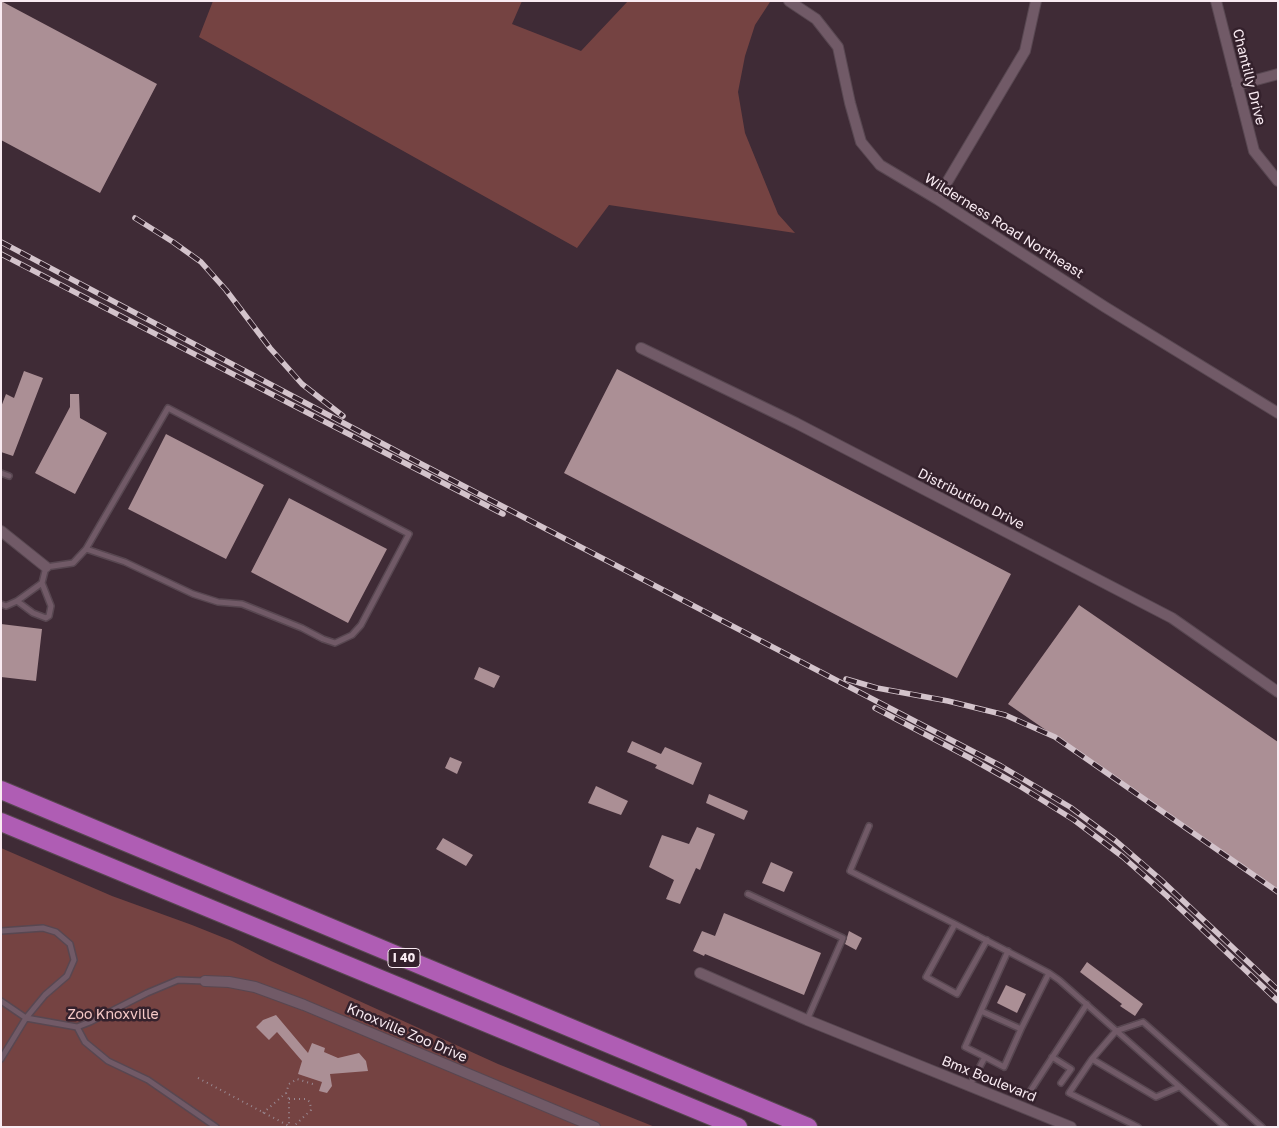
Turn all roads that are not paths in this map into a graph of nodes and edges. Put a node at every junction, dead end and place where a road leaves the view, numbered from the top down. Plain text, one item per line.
1 (789, 1) edge
2 (1036, 1) edge
3 (1216, 1) edge
4 (1278, 74) edge
5 (1237, 85) junction
6 (1278, 181) edge
7 (937, 199) junction
8 (641, 348) dead end
9 (1278, 413) edge
10 (1, 473) edge
11 (8, 476) dead end
12 (1, 531) edge
13 (86, 549) junction
14 (46, 567) junction
15 (42, 583) junction
16 (17, 601) junction
17 (1, 604) edge
18 (1278, 692) edge
19 (1, 790) edge
20 (1, 822) edge
21 (869, 826) dead end
22 (748, 894) dead end
23 (955, 924) junction
24 (1, 931) edge
25 (987, 940) junction
26 (1008, 951) junction
27 (1049, 972) junction
28 (700, 974) dead end
29 (204, 981) joint
30 (1, 1001) edge
31 (1087, 1004) junction
32 (981, 1010) junction
33 (26, 1018) junction
34 (807, 1020) junction
35 (77, 1027) junction
36 (1021, 1029) junction
37 (1116, 1031) junction
38 (985, 1057) junction
39 (1052, 1057) junction
40 (1, 1059) edge
41 (1092, 1059) junction
42 (1061, 1084) dead end
43 (970, 1085) junction
44 (1179, 1087) junction
45 (1031, 1090) dead end
46 (216, 1127) edge
47 (594, 1127) edge
48 (738, 1127) edge
49 (808, 1127) edge
50 (1071, 1127) edge
51 (1138, 1127) edge
52 (1225, 1127) edge
53 (1262, 1127) edge

1 - 7 street, Wilderness Road Northeast
2 - 7 street
3 - 5 street, Chantilly Drive
4 - 5 street
5 - 6 street, Chantilly Drive
7 - 9 street, Wilderness Road Northeast
8 - 18 street, Distribution Drive
10 - 11 lane
12 - 14 street
13 - 13 lane
13 - 14 lane
14 - 15 lane
15 - 16 lane
15 - 16 lane
16 - 17 lane
19 - 49 highway, I 40
20 - 48 highway, I 40
21 - 23 lane
22 - 34 lane
23 - 25 lane
23 - 25 lane
24 - 33 lane
25 - 26 lane
26 - 27 lane
26 - 32 lane
27 - 31 lane
27 - 36 lane
28 - 34 street, Bmx Boulevard
29 - 35 lane
29 - 47 street, Knoxville Zoo Drive
30 - 33 lane
31 - 37 lane
31 - 39 lane
32 - 36 lane
32 - 38 lane
33 - 35 lane
33 - 40 lane
34 - 43 street, Bmx Boulevard
35 - 46 lane
36 - 38 lane
37 - 41 lane
37 - 44 lane
37 - 53 lane
38 - 43 lane
39 - 42 lane
39 - 45 lane
41 - 44 lane
41 - 51 lane
43 - 50 street, Bmx Boulevard
44 - 52 lane

